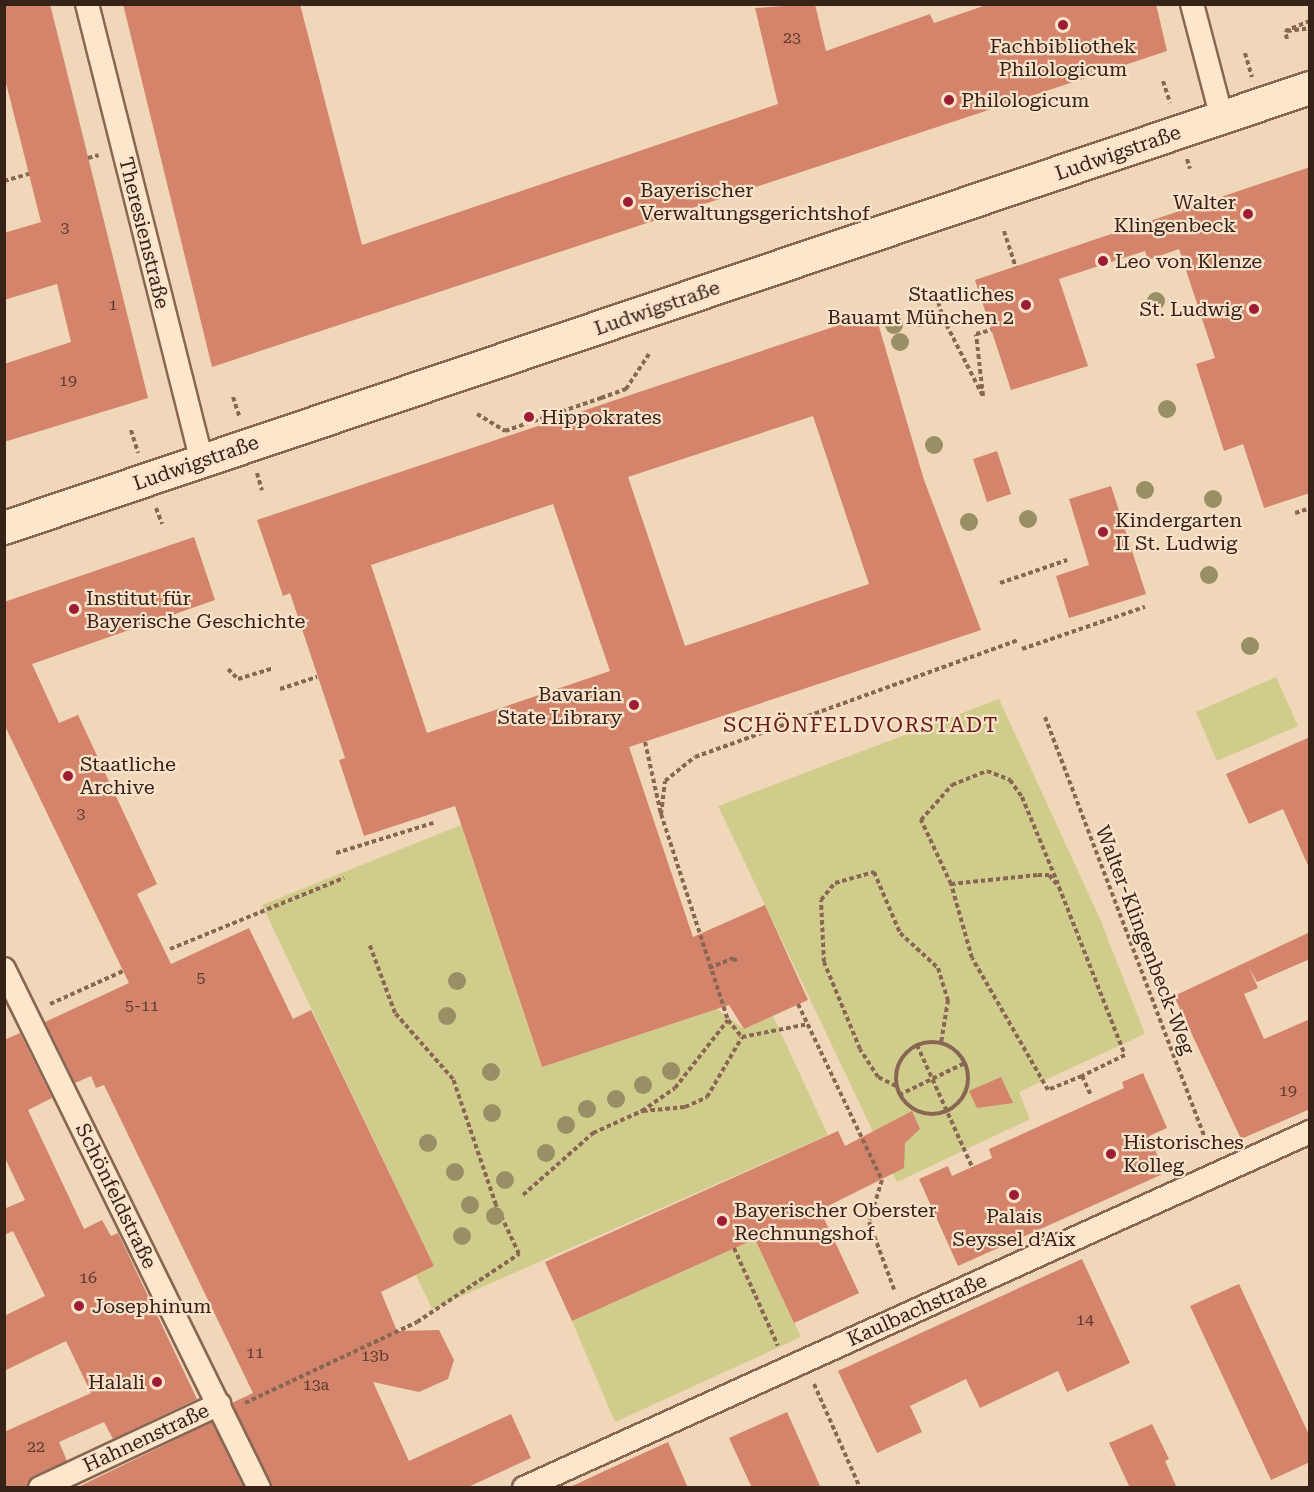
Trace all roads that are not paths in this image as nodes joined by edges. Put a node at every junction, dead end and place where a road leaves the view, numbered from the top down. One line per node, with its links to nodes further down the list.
1 (87, 4): 5 (street, Theresienstraße)
2 (1192, 4): 4 (street)
3 (1310, 88): 4 (main road, Ludwigstraße)
4 (1222, 118): 5 (main road, Ludwigstraße)
5 (202, 461): 6 (main road, Ludwigstraße)
6 (4, 528)
7 (4, 969): 9 (street, Schönfeldstraße)
8 (1310, 1132): 12 (street, Kaulbachstraße)
9 (219, 1404): 10 (street, Hahnenstraße); 11 (street, Schönfeldstraße)
10 (40, 1488)
11 (259, 1488)
12 (524, 1488)

